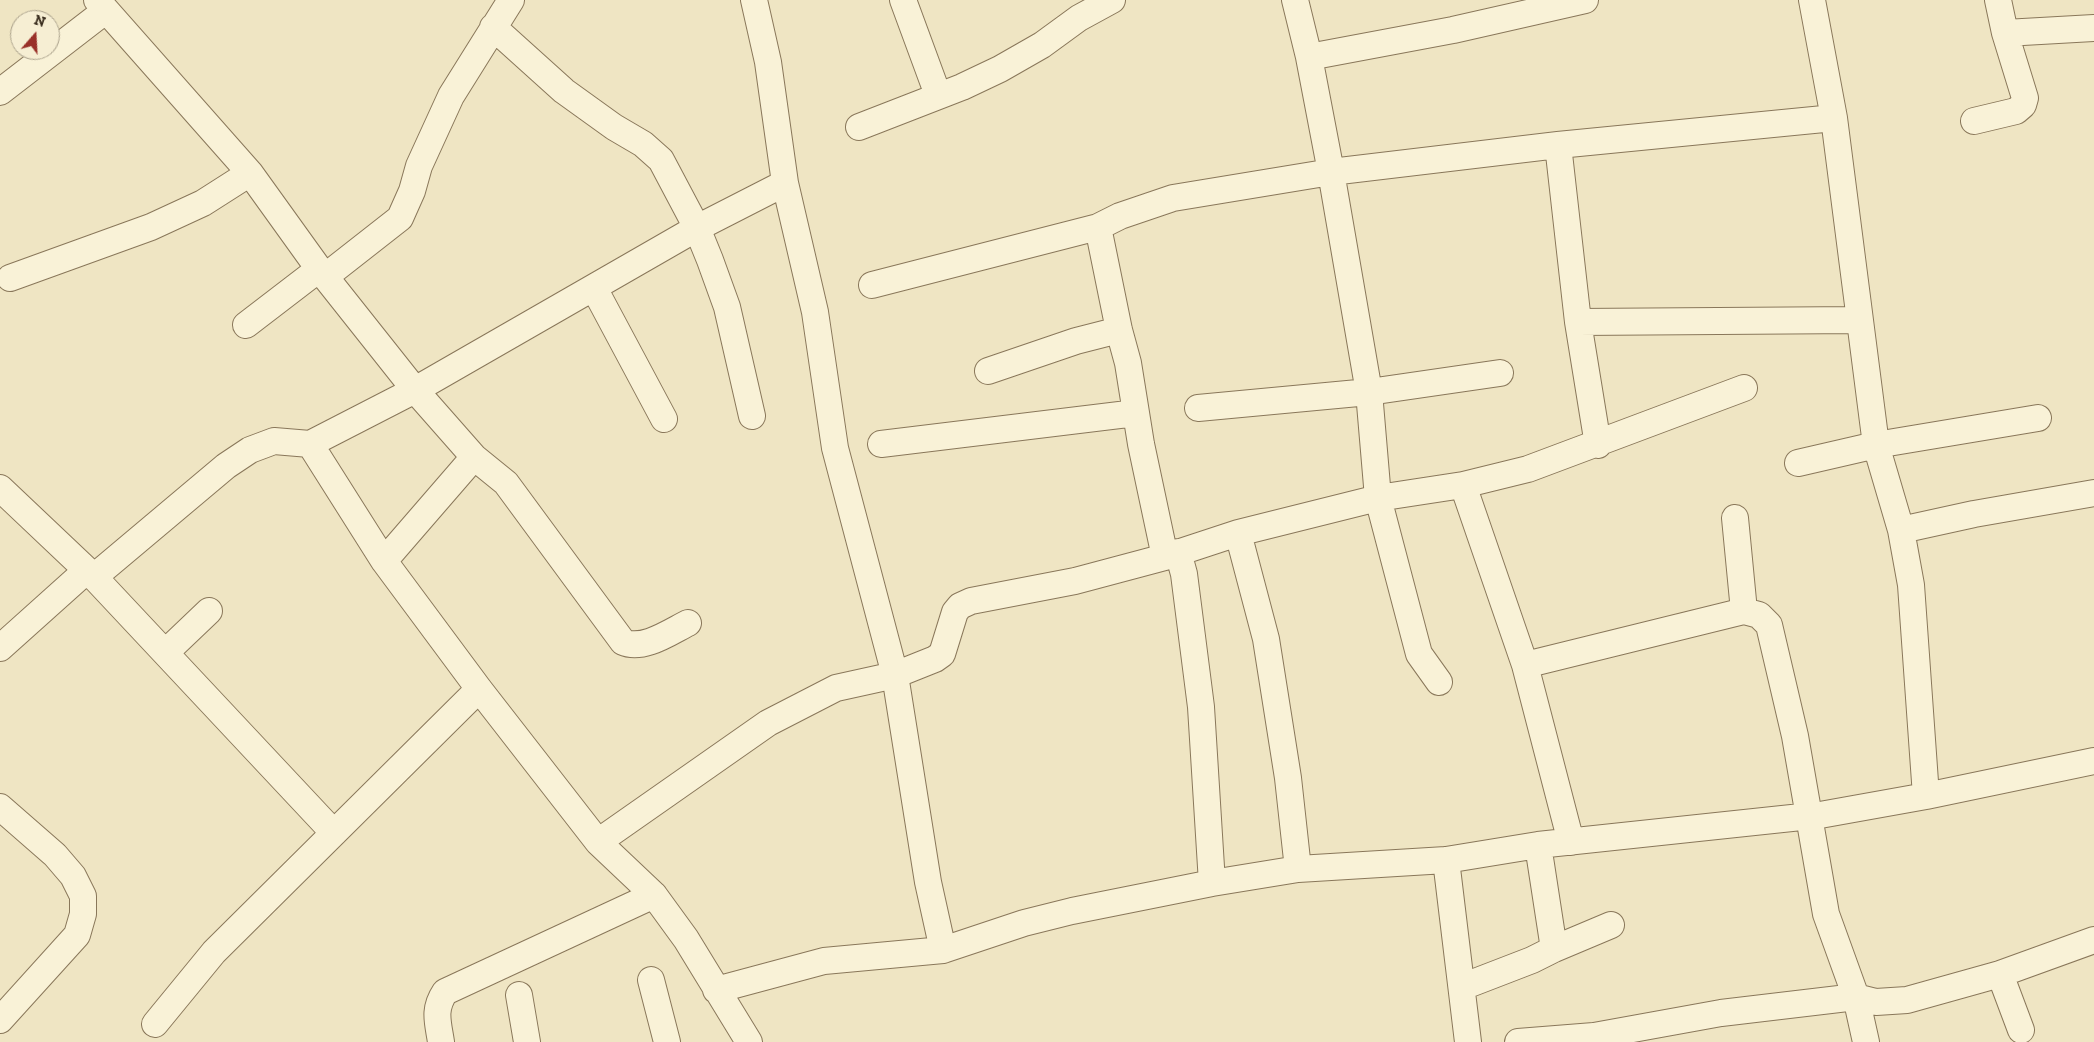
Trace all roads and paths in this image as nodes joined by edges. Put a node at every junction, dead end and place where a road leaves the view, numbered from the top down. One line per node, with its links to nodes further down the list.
1 (511, 0): 10 (street)
2 (754, 0): 22 (street)
3 (903, 0): 15 (street)
4 (1112, 0): 15 (street)
5 (1296, 0): 13 (street)
6 (1585, 0): 13 (street)
7 (1812, 0): 16 (street)
8 (1998, 0): 12 (street)
9 (101, 6): 14 (street); 21 (street)
10 (493, 28): 24 (street); 25 (street)
11 (2094, 28): 12 (street)
12 (2005, 33): 17 (street)
13 (1309, 57): 20 (street)
14 (0, 92)
15 (938, 95): 18 (street)
16 (1834, 118): 19 (street); 29 (street)
17 (1974, 121)
18 (859, 127)
19 (1558, 145): 20 (street); 30 (street)
20 (1331, 172): 23 (street); 37 (street)
21 (250, 173): 25 (street); 26 (street)
22 (785, 183): 24 (street); 65 (street)
23 (1098, 227): 27 (street); 32 (street)
24 (698, 228): 28 (street); 40 (street)
25 (322, 273): 31 (street); 36 (street)
26 (10, 278)
27 (872, 285)
28 (594, 288): 36 (street); 42 (street)
29 (1859, 320): 30 (street); 46 (street)
30 (1578, 322): 45 (street)
31 (246, 325)
32 (1119, 330): 33 (street); 39 (street)
33 (988, 371)
34 (1500, 373): 37 (street)
35 (1744, 388): 45 (street)
36 (415, 390): 43 (street); 47 (street)
37 (1369, 392): 38 (street); 52 (street)
38 (1198, 408)
39 (1136, 413): 44 (street); 56 (street)
40 (752, 416)
41 (2038, 418): 46 (street)
42 (664, 419)
43 (310, 444): 57 (street); 58 (street)
44 (881, 444)
45 (1598, 445): 49 (street)
46 (1876, 445): 48 (street); 54 (street)
47 (474, 457): 57 (street); 61 (street)
48 (1798, 463)
49 (1462, 485): 52 (street); 64 (street)
50 (0, 488): 58 (street)
51 (2094, 492): 54 (street)
52 (1378, 498): 55 (street); 66 (street)
53 (1735, 518): 60 (street)
54 (1901, 530): 69 (street)
55 (1238, 533): 56 (street); 77 (street)
56 (1171, 555): 65 (street); 78 (street)
57 (384, 561): 67 (street)
58 (90, 573): 62 (street); 63 (street)
59 (209, 611): 63 (street)
60 (1744, 611): 64 (street); 71 (street)
61 (688, 623)
62 (0, 648)
63 (166, 652): 72 (street)
64 (1525, 665): 74 (street)
65 (895, 676): 73 (street); 83 (street)
66 (1439, 682)
67 (479, 689): 72 (street); 73 (street)
68 (2094, 761): 69 (street)
69 (1926, 796): 71 (street)
70 (0, 807): 90 (street)
71 (1808, 817): 74 (street); 89 (street)
72 (334, 833): 91 (street)
73 (598, 842): 79 (street)
74 (1571, 842): 75 (street)
75 (1538, 845): 76 (street); 82 (street)
76 (1446, 860): 77 (street); 86 (street)
77 (1298, 869): 78 (street)
78 (1212, 883): 83 (street)
79 (654, 895): 87 (street); 93 (street)
80 (1611, 925): 82 (street)
81 (2094, 940): 84 (street)
82 (1554, 949): 86 (street)
83 (943, 950): 87 (street)
84 (2000, 974): 89 (street); 92 (street)
85 (651, 980): 95 (street)
86 (1462, 987): 97 (street)
87 (716, 990): 96 (street)
88 (519, 995): 94 (street)
89 (1856, 997): 98 (street); 99 (street)
90 (0, 1020)
91 (155, 1024)
92 (2021, 1030)
93 (441, 1042)
94 (527, 1042)
95 (667, 1042)
96 (749, 1042)
97 (1468, 1042)
98 (1518, 1042)
99 (1866, 1042)

